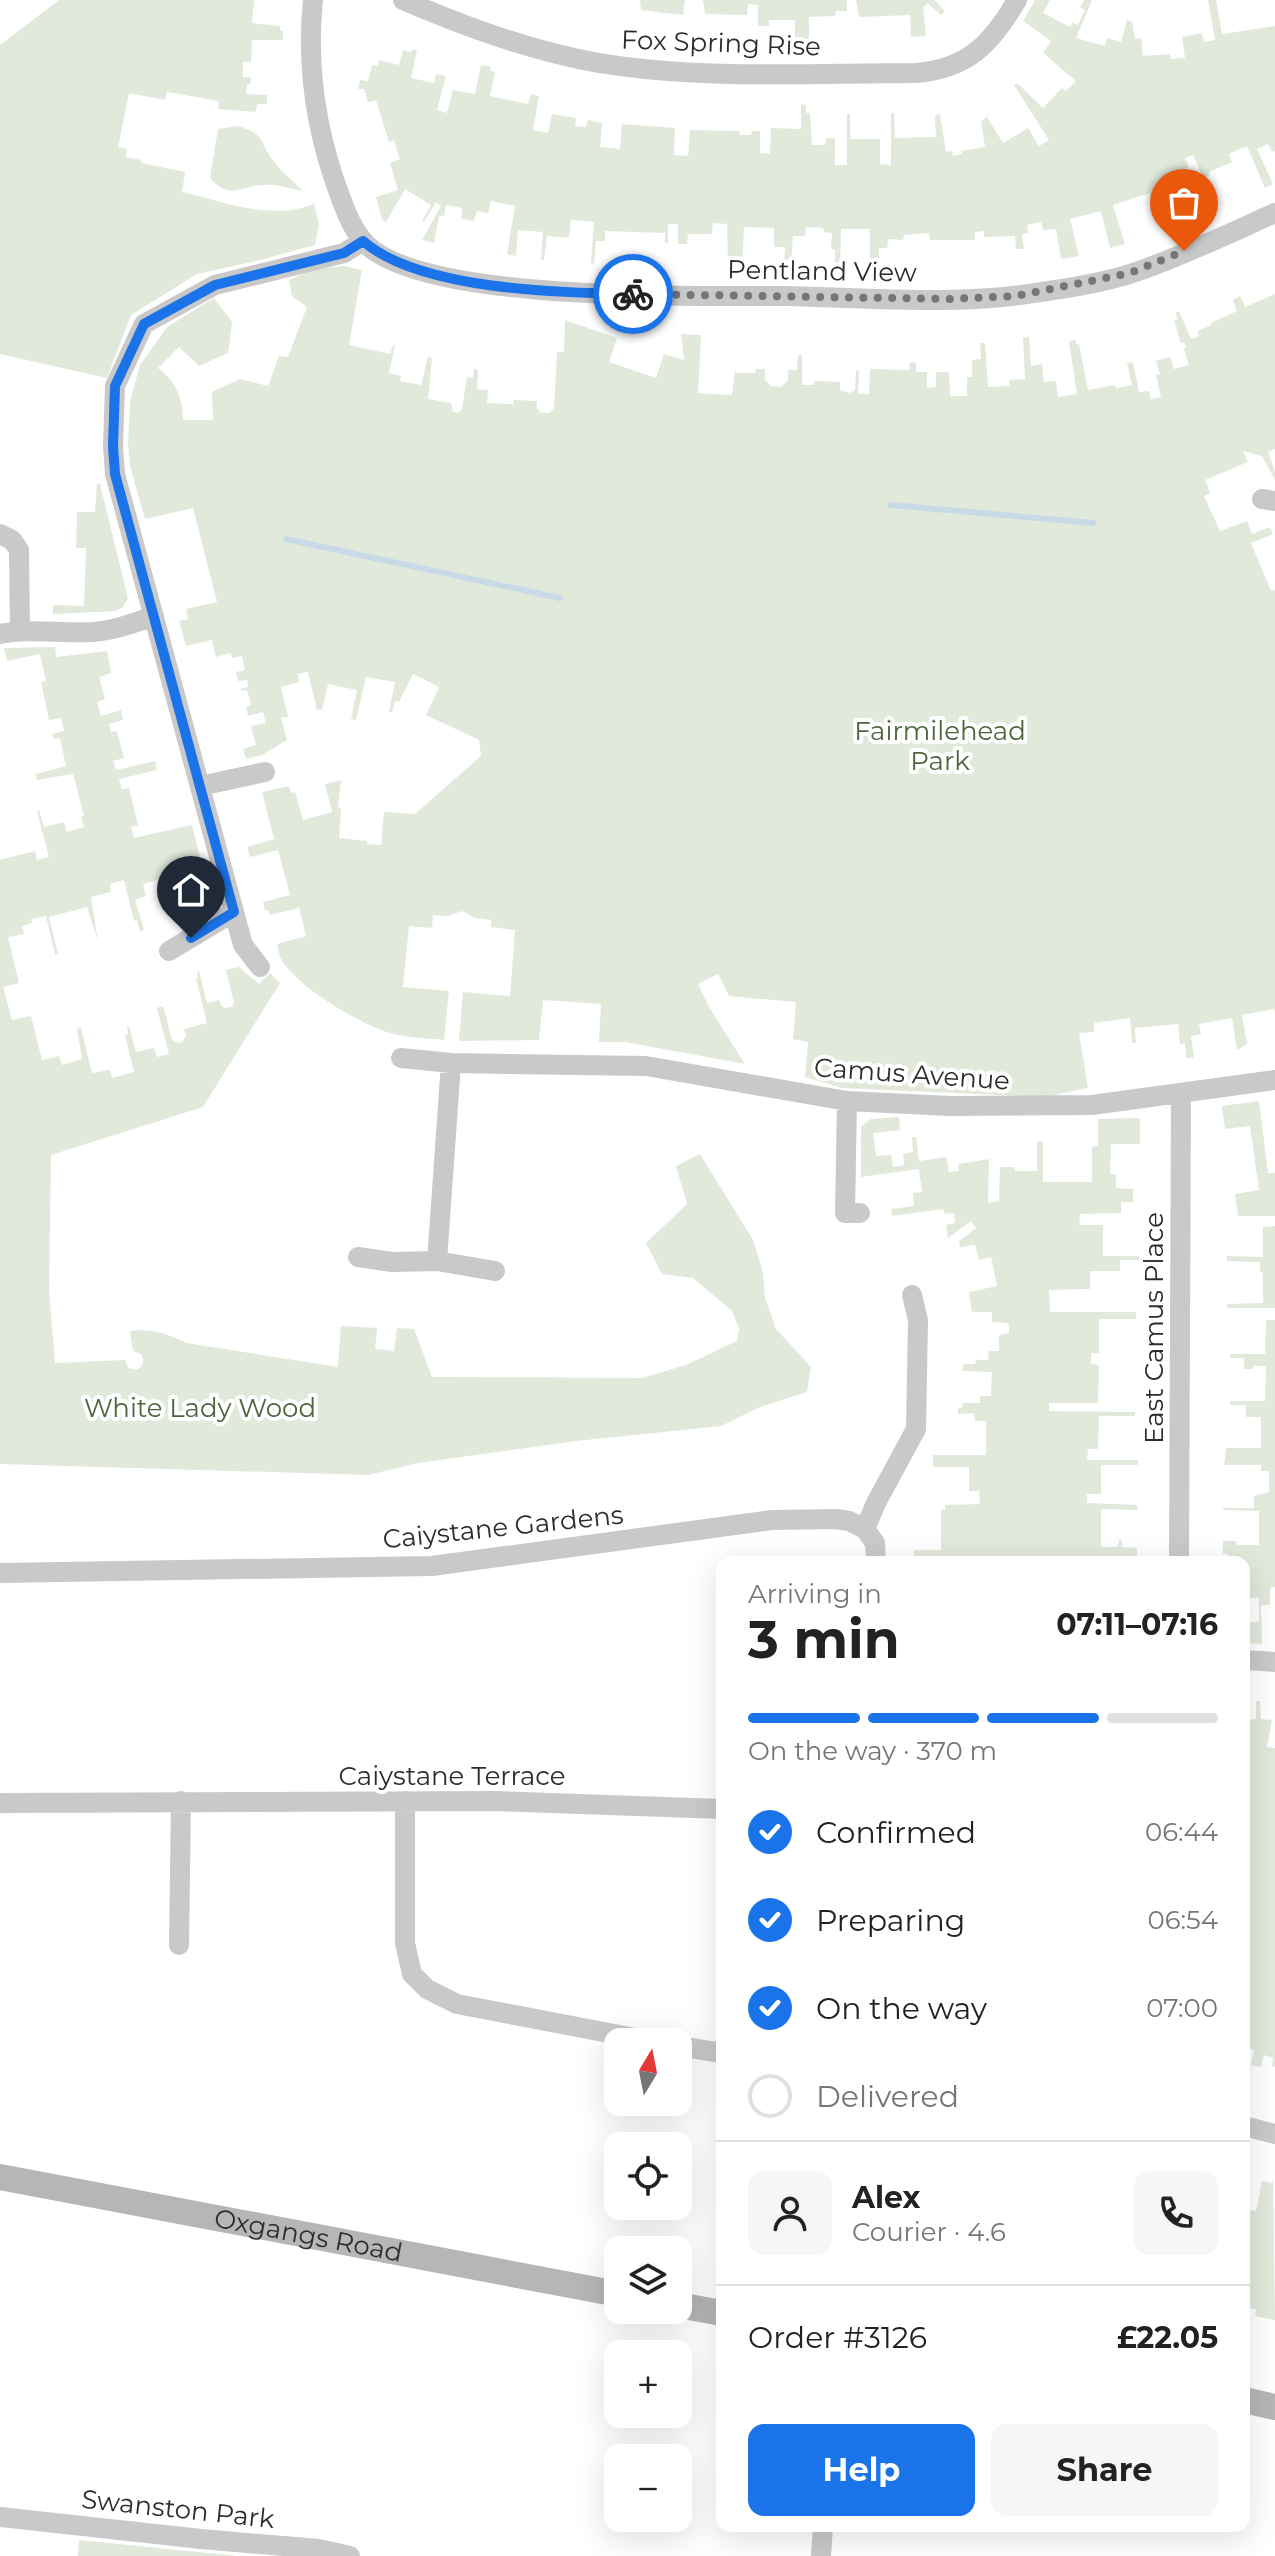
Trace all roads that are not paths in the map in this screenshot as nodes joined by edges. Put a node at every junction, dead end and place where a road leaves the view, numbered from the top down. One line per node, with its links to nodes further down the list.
1 (313, 0): 5 (street)
2 (403, 0): 3 (street, Fox Spring Rise)
3 (1017, 0)
4 (1275, 213): 5 (street, Pentland View)
5 (363, 241): 7 (street)
6 (0, 534): 8 (street)
7 (154, 616): 8 (street); 10 (street)
8 (10, 632)
9 (265, 772): 10 (street)
10 (200, 786): 11 (street)
11 (234, 912): 12 (street); 13 (street)
12 (169, 951)
13 (260, 967)
14 (401, 1058): 15 (street, Camus Avenue)
15 (451, 1063): 18 (street, Camus Avenue); 21 (street)
16 (1275, 1080): 17 (street, Camus Avenue)
17 (1181, 1094): 18 (street, Camus Avenue); 26 (street, East Camus Place)
18 (847, 1101): 19 (street)
19 (845, 1214)
20 (358, 1257): 21 (street)
21 (437, 1261): 22 (street)
22 (495, 1271)
23 (912, 1295): 24 (street)
24 (865, 1529): 25 (street); 27 (street, Caiystane Gardens)
25 (876, 1556)
26 (1179, 1556)
27 (0, 1573)
28 (1250, 1660): 29 (street)
29 (1275, 1662)
30 (181, 1801): 31 (street, Caiystane Terrace); 32 (street, Caiystane Terrace); 34 (street)
31 (405, 1801): 33 (street, Caiystane Terrace); 35 (street)
32 (0, 1803)
33 (716, 1809)
34 (179, 1945)
35 (604, 2032)
36 (692, 2048): 37 (street)
37 (716, 2052)
38 (1250, 2128): 39 (street)
39 (1275, 2134)
40 (0, 2177): 41 (main road, Oxgangs Road)
41 (604, 2291)
42 (692, 2308): 43 (main road)
43 (716, 2312)
44 (1250, 2401): 45 (main road)
45 (1275, 2407)
46 (0, 2517): 48 (street, Swanston Park)
47 (823, 2532): 49 (street)
48 (350, 2556)
49 (821, 2556)

